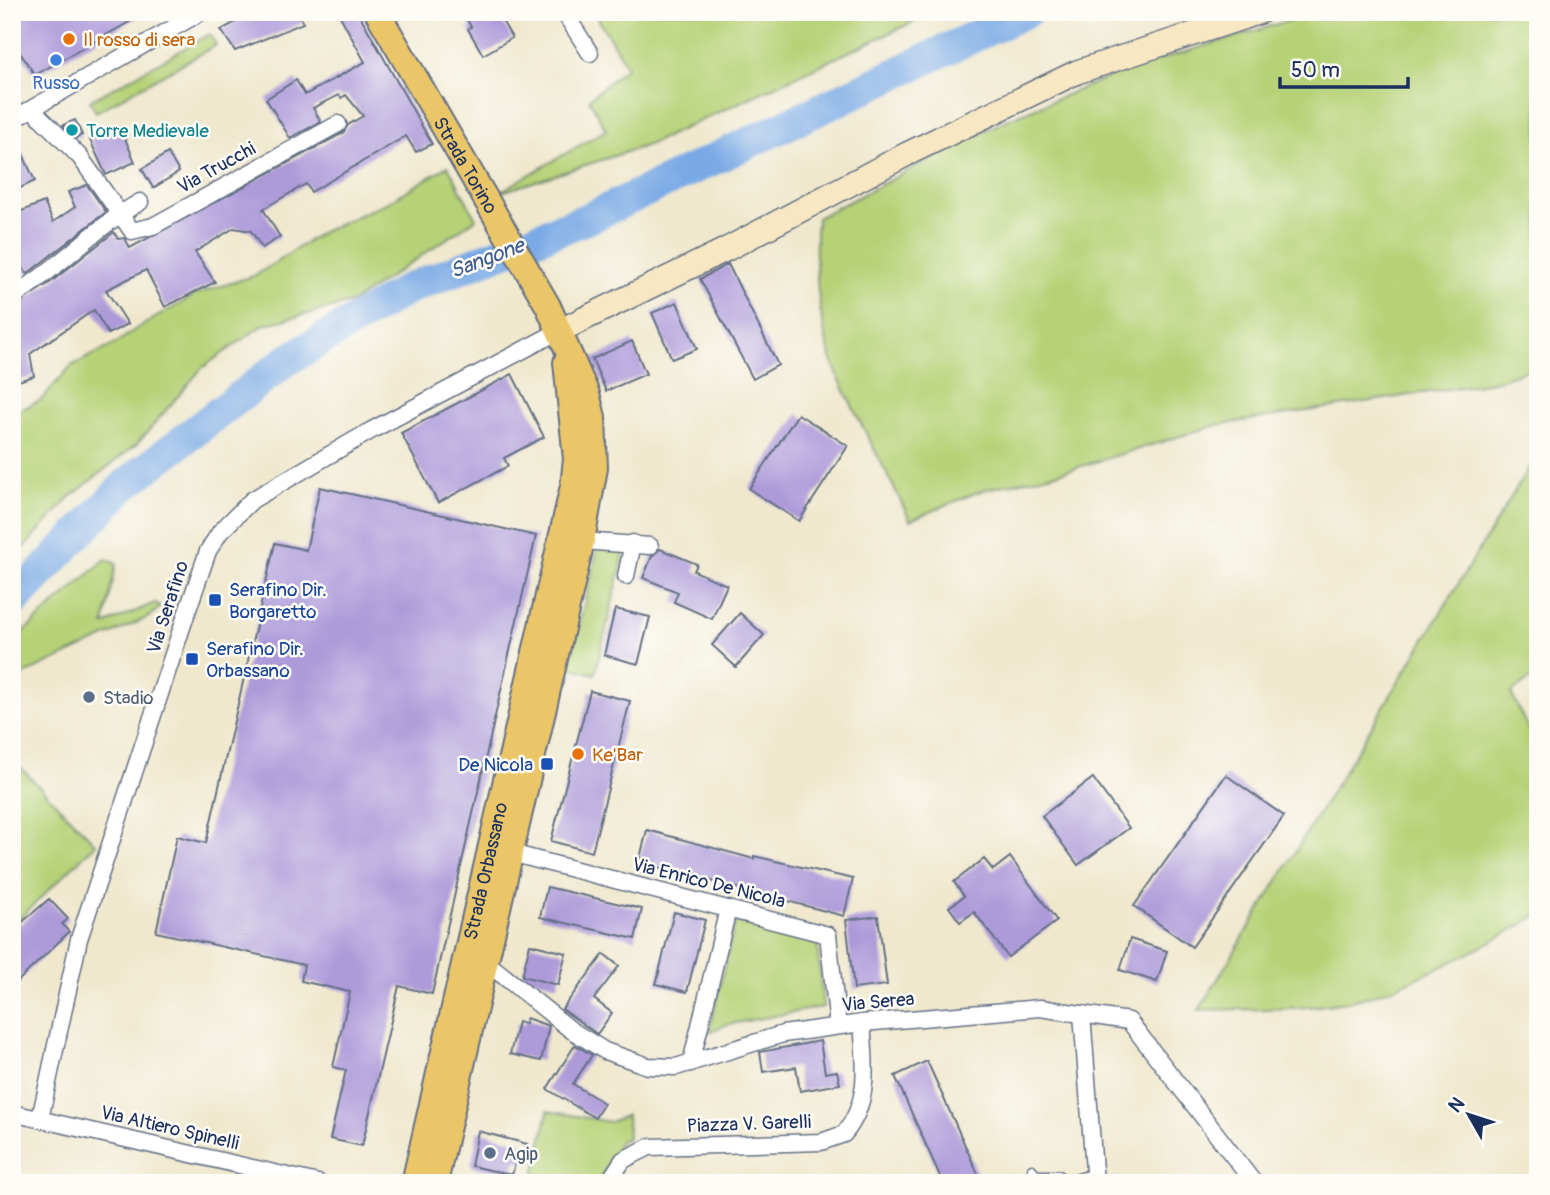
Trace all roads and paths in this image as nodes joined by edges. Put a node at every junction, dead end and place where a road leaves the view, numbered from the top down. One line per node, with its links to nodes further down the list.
1 (201, 12): 7 (street)
2 (377, 12): 5 (main road, Strada Torino)
3 (564, 12): 6 (street)
4 (1260, 12): 13 (street)
5 (388, 23): 13 (main road, Strada Torino)
6 (590, 52)
7 (32, 109): 8 (street); 11 (street, Via Trucchi)
8 (12, 120)
9 (338, 124): 11 (street, Via Trucchi)
10 (140, 202): 11 (street)
11 (119, 214): 12 (street)
12 (12, 296)
13 (562, 341): 14 (main road, Strada Orbassano); 18 (main road, Strada Orbassano); 26 (street, Via Serafino)
14 (582, 541): 15 (street); 18 (main road, Strada Orbassano)
15 (633, 543): 16 (street); 17 (street)
16 (650, 546)
17 (626, 576)
18 (500, 850): 19 (street, Via Enrico De Nicola); 20 (main road, Strada Orbassano)
19 (728, 909): 23 (street, Via Enrico De Nicola); 24 (street)
20 (476, 957): 24 (street, Via Serea); 31 (main road, Strada Orbassano); 32 (main road, Strada Orbassano)
21 (1082, 1014): 22 (street, Via Serea); 28 (street); 34 (street, Via Serea)
22 (862, 1023): 23 (street, Via Serea); 33 (street, Piazza V. Garelli)
23 (838, 1026): 24 (street, Via Serea)
24 (691, 1063)
25 (12, 1113): 26 (street, Via Altiero Spinelli)
26 (40, 1119): 30 (street, Via Altiero Spinelli)
27 (1031, 1169): 29 (lane)
28 (1094, 1178): 29 (lane)
29 (1062, 1182)
30 (318, 1183)
31 (414, 1183)
32 (435, 1183)
33 (608, 1183)
34 (1254, 1183)

